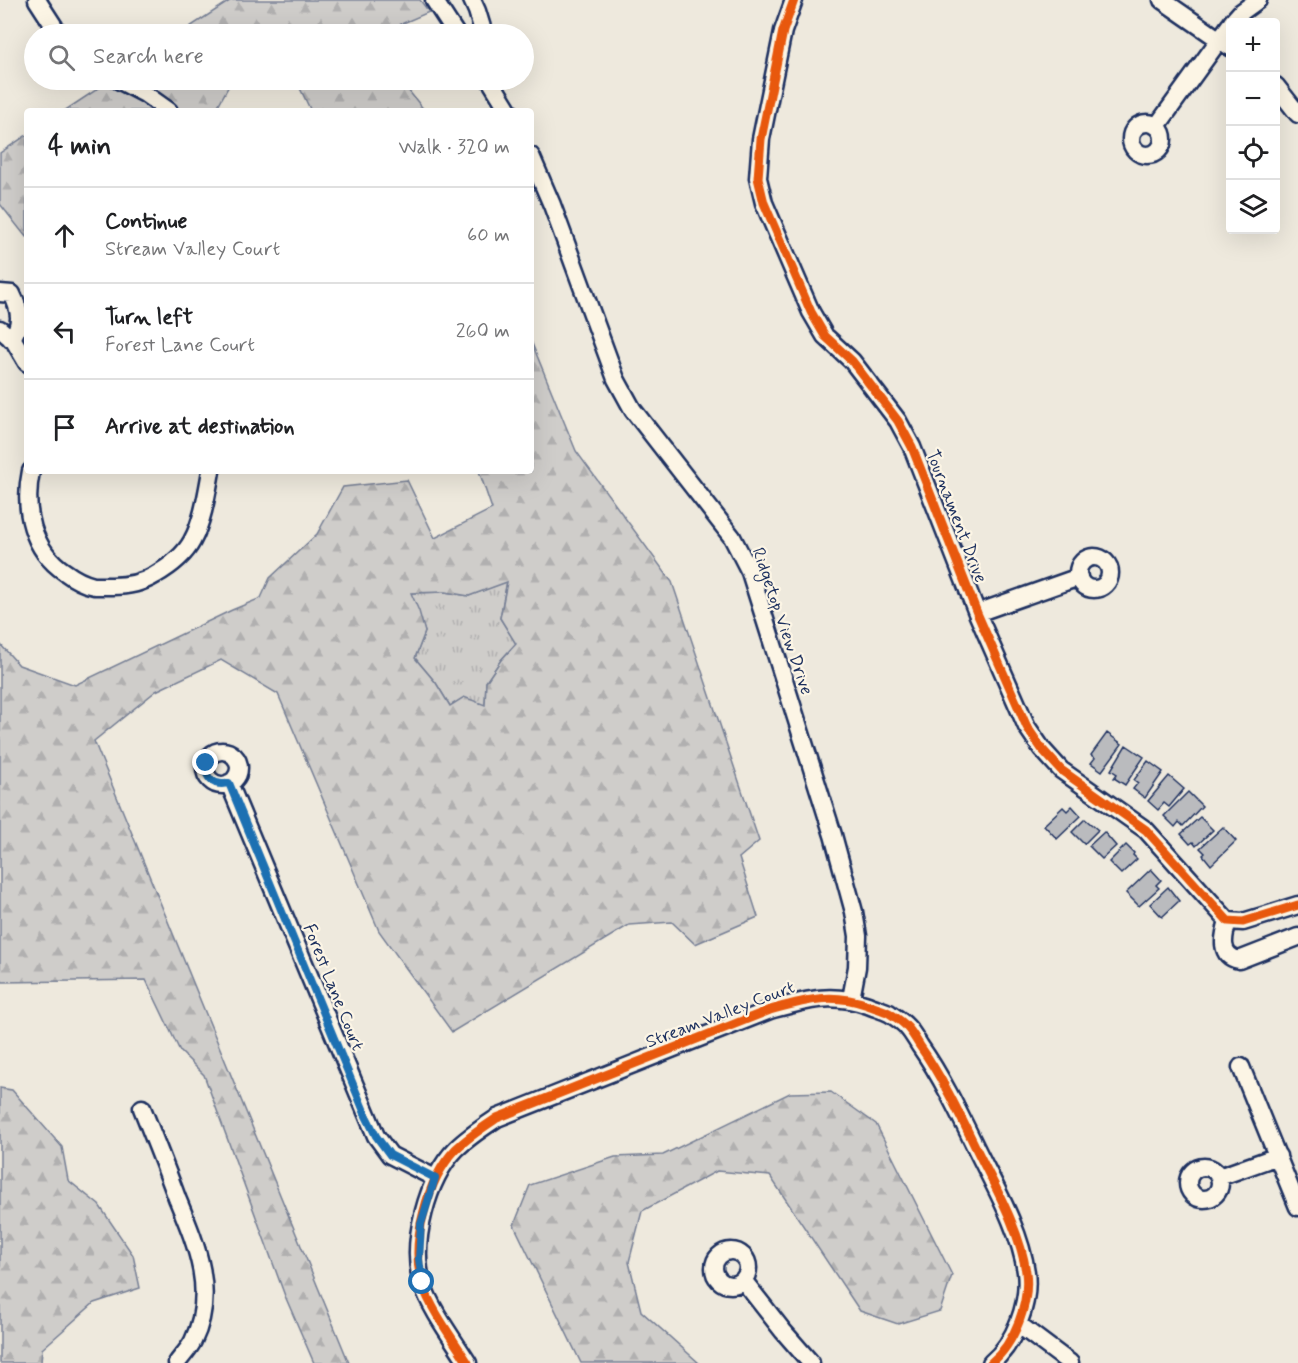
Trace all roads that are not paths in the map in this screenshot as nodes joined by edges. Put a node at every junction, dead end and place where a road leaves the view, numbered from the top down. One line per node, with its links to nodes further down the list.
1 (37, 0): 8 (street)
2 (434, 0): 9 (street)
3 (472, 0): 10 (street)
4 (794, 0): 26 (street, Tournament Drive)
5 (1162, 0): 11 (street)
6 (1258, 0): 7 (street)
7 (1236, 18)
8 (53, 24)
9 (450, 24)
10 (481, 24)
11 (1225, 43): 18 (street)
12 (137, 90): 15 (street)
13 (496, 90): 16 (street)
14 (1280, 90): 17 (street)
15 (165, 108)
16 (507, 108)
17 (1298, 114)
18 (1157, 126)
19 (534, 163): 31 (street, Ridgetop View Drive)
20 (0, 293): 21 (street)
21 (5, 334): 22 (street)
22 (24, 359)
23 (30, 474): 24 (street)
24 (210, 474)
25 (1079, 577): 26 (street)
26 (977, 613): 29 (street, Tournament Drive)
27 (229, 783): 36 (street, Forest Lane Court)
28 (1298, 905): 29 (street)
29 (1228, 921): 30 (street)
30 (1298, 937)
31 (851, 999): 36 (street, Stream Valley Court); 39 (street, Stream Valley Court)
32 (1241, 1067): 34 (street)
33 (142, 1108): 41 (street)
34 (1278, 1156): 35 (street); 37 (street)
35 (1219, 1177)
36 (435, 1178): 42 (street, Stream Valley Court)
37 (1298, 1207)
38 (743, 1280): 43 (street)
39 (1018, 1324): 40 (street, Stream Valley Court); 44 (street)
40 (1001, 1360)
41 (177, 1363)
42 (468, 1363)
43 (812, 1363)
44 (1070, 1363)

